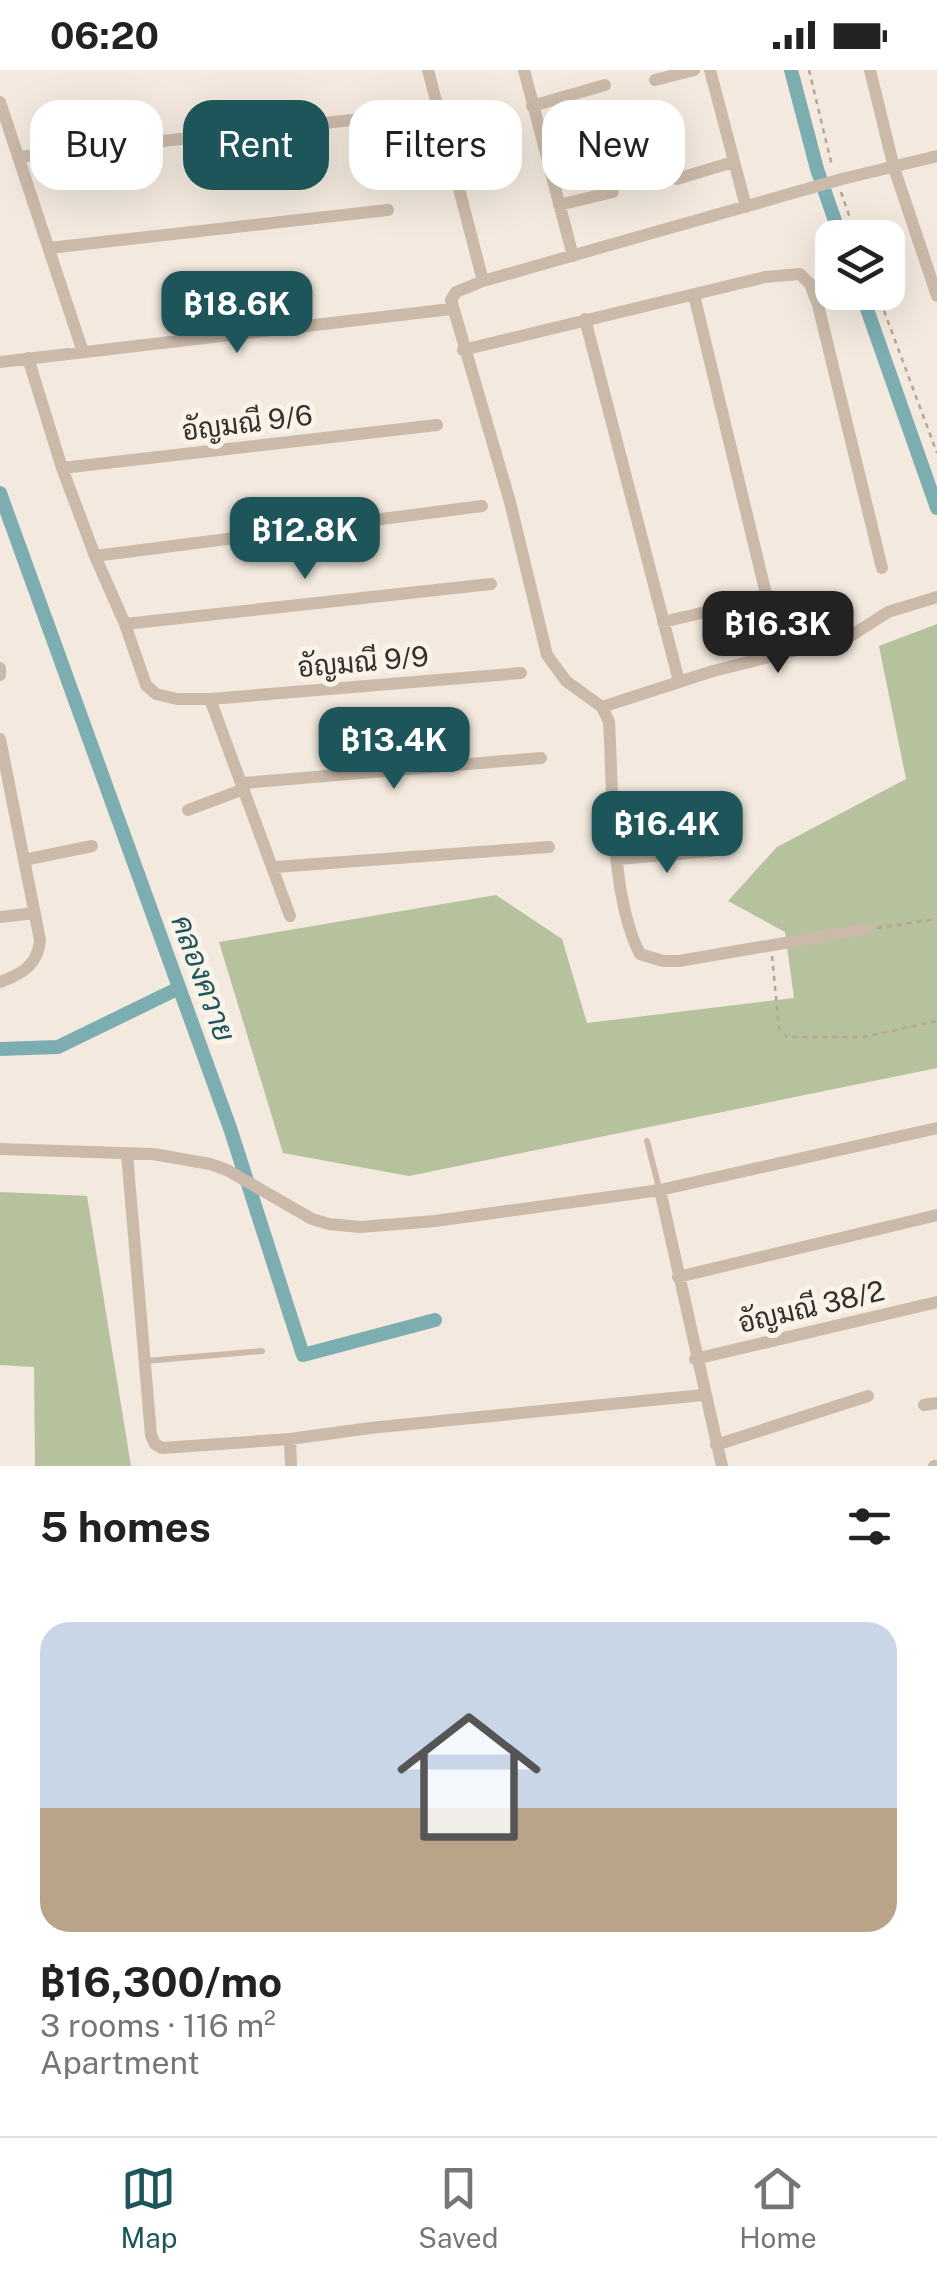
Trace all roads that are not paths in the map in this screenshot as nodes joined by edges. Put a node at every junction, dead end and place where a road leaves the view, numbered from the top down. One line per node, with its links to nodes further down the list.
1 (428, 70): 23 (street)
2 (524, 70): 9 (street)
3 (694, 70): 6 (street)
4 (710, 70): 13 (street)
5 (875, 71): 14 (street)
6 (655, 80)
7 (604, 85): 9 (street)
8 (0, 102): 12 (street)
9 (532, 106): 17 (street)
10 (349, 120): 12 (street)
11 (937, 156): 14 (street)
12 (18, 157): 20 (street)
13 (733, 162): 15 (street); 18 (street)
14 (894, 168): 18 (street); 22 (street)
15 (685, 177)
16 (613, 192): 17 (street)
17 (559, 205): 21 (street)
18 (746, 207): 21 (street)
19 (388, 210): 20 (street)
20 (49, 248): 29 (street)
21 (573, 256): 23 (street)
22 (931, 260): 25 (street)
23 (482, 281): 26 (street)
24 (694, 295): 27 (street); 36 (street); 39 (street)
25 (937, 296)
26 (451, 309): 28 (street); 29 (street)
27 (585, 319): 28 (street); 39 (street)
28 (464, 350): 44 (street)
29 (83, 352): 30 (street)
30 (23, 359): 31 (street); 33 (street)
31 (0, 362)
32 (438, 425): 33 (street, อัญมณี 9/6)
33 (62, 468): 35 (street)
34 (482, 506): 35 (street)
35 (95, 556): 40 (street)
36 (882, 568)
37 (491, 584): 40 (street)
38 (937, 597): 42 (street)
39 (663, 622): 42 (street)
40 (126, 624): 43 (street, อัญมณี 9/9)
41 (520, 673): 43 (street, อัญมณี 9/9)
42 (679, 682): 44 (street)
43 (210, 699): 47 (street)
44 (602, 706): 54 (street)
45 (0, 739): 49 (street)
46 (541, 758): 47 (street)
47 (244, 786): 48 (street); 56 (street)
48 (188, 810)
49 (17, 822): 50 (street); 55 (street)
50 (0, 826)
51 (92, 846): 55 (street)
52 (549, 846): 56 (street)
53 (712, 850): 54 (street)
54 (618, 859): 60 (street)
55 (24, 860): 57 (street)
56 (275, 867): 58 (street)
57 (35, 913): 59 (street); 61 (street)
58 (290, 916)
59 (0, 917)
60 (866, 929)
61 (0, 982)
62 (937, 1128): 66 (street)
63 (648, 1141): 66 (lane)
64 (0, 1149): 65 (street)
65 (126, 1154): 66 (street); 72 (street)
66 (660, 1190): 68 (street)
67 (937, 1216): 68 (street)
68 (678, 1277): 71 (street)
69 (937, 1302): 71 (street, อัญมณี 38/2)
70 (262, 1351): 72 (lane)
71 (695, 1359): 73 (street)
72 (144, 1361): 75 (street)
73 (703, 1395): 75 (street); 76 (street)
74 (868, 1396): 76 (street)
75 (290, 1439): 77 (street)
76 (716, 1445): 78 (street)
77 (291, 1466)
78 (722, 1466)

